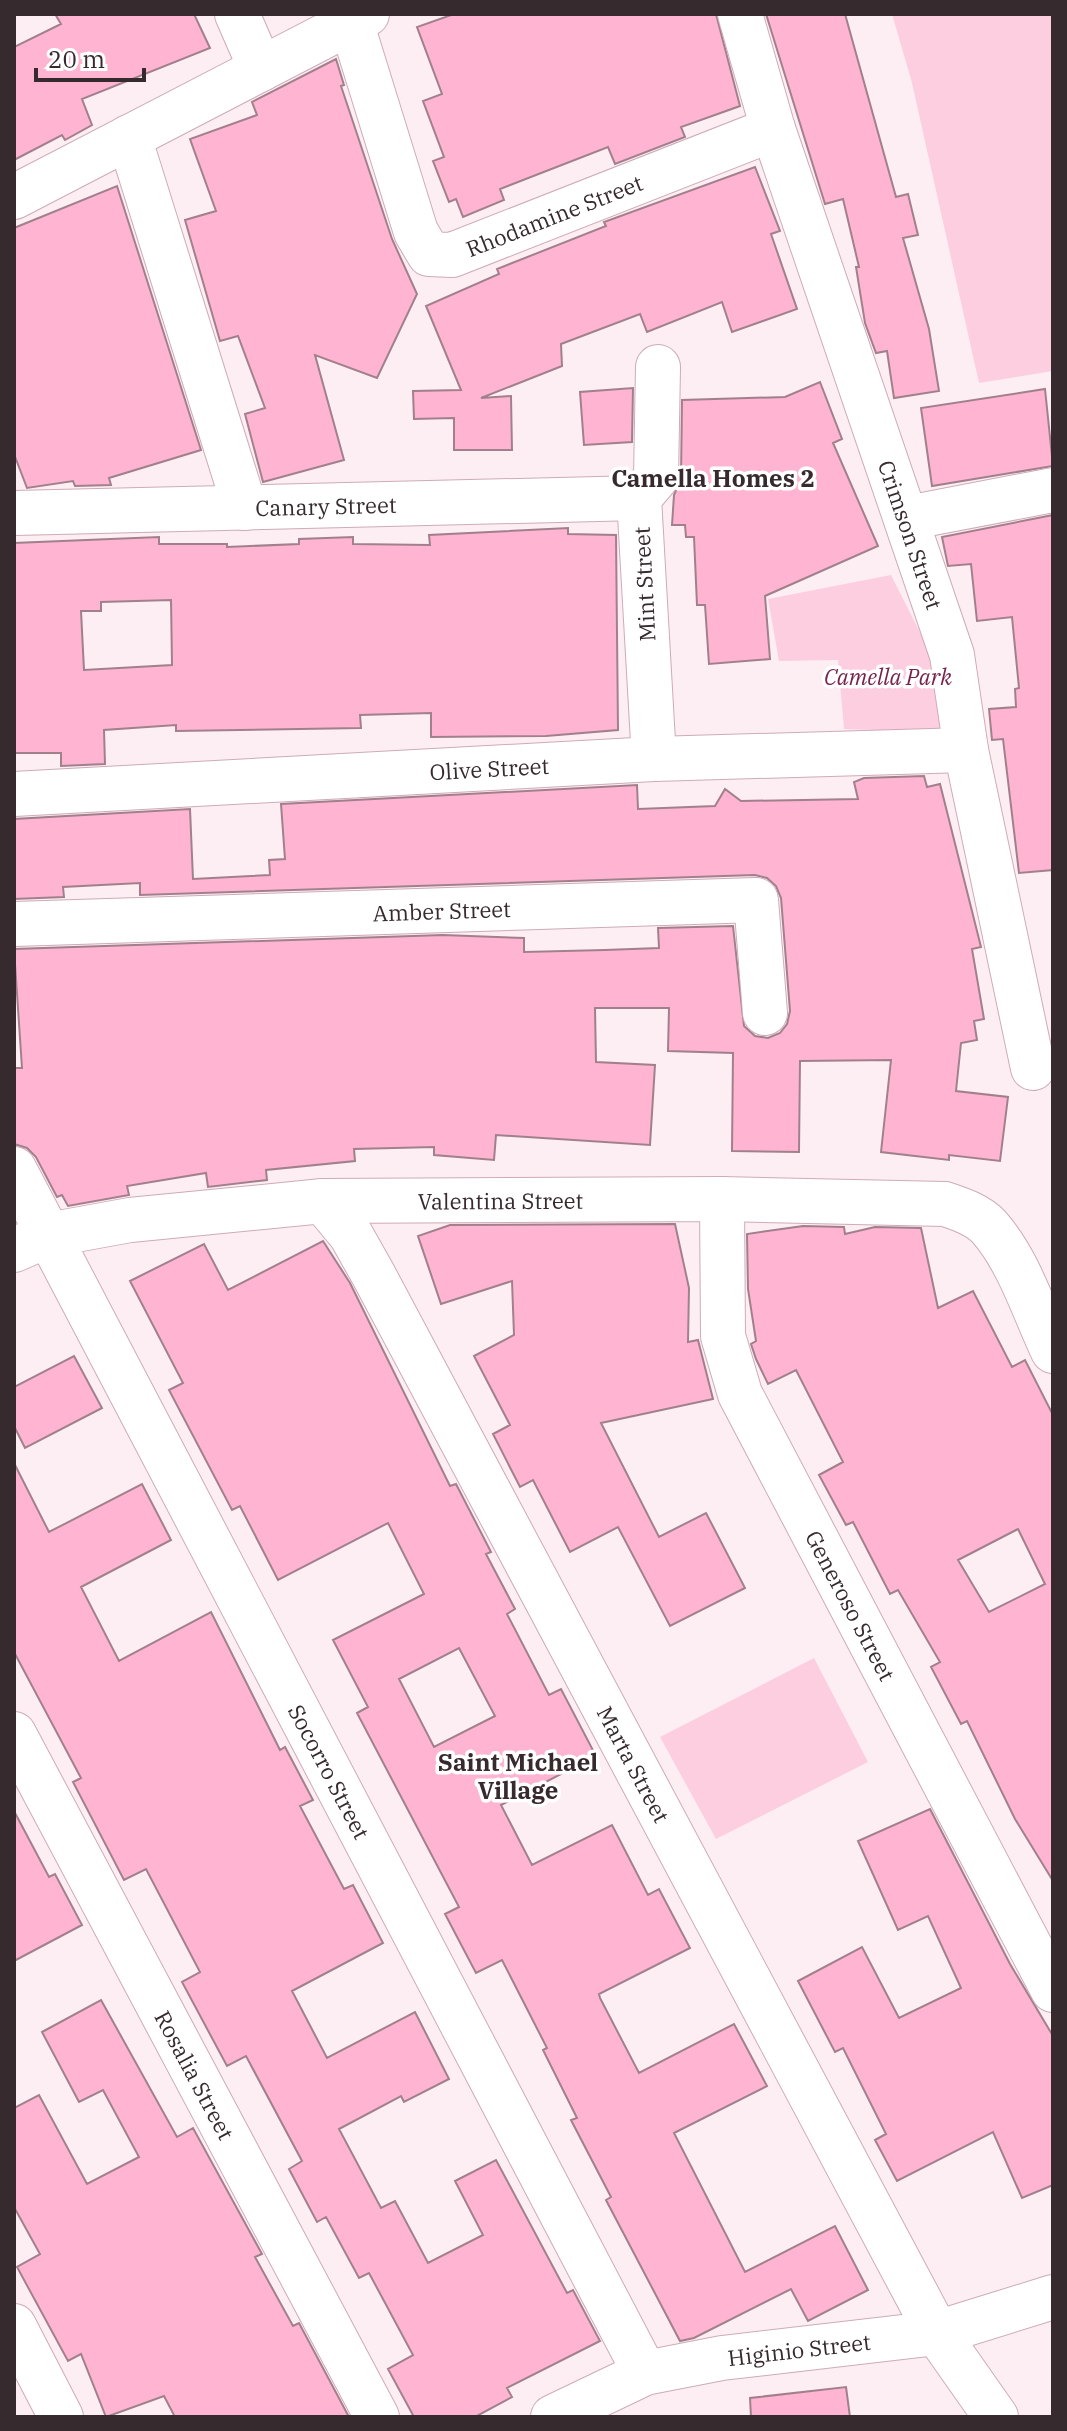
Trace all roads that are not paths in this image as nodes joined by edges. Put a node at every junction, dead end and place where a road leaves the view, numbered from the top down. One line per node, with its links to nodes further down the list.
1 (237, 14): 4 (street)
2 (740, 14): 5 (street, Crimson Street)
3 (359, 18): 4 (street); 5 (street, Rhodamine Street)
4 (261, 69): 6 (street)
5 (773, 129): 13 (street, Crimson Street)
6 (129, 137): 7 (street); 11 (street)
7 (14, 197)
8 (658, 367): 10 (street, Mint Street)
9 (1053, 490): 13 (street)
10 (639, 498): 11 (street, Canary Street); 15 (street, Mint Street)
11 (245, 508): 12 (street, Canary Street)
12 (14, 513)
13 (907, 518): 14 (street, Crimson Street)
14 (966, 750): 15 (street, Olive Street); 19 (street, Crimson Street)
15 (654, 759): 16 (street, Olive Street)
16 (14, 794)
17 (14, 924): 18 (street, Amber Street)
18 (765, 1013)
19 (1033, 1068)
20 (14, 1169): 23 (street, Socorro Street)
21 (722, 1199): 22 (street, Valentina Street); 24 (street, Valentina Street); 26 (street, Generoso Street)
22 (323, 1201): 23 (street, Valentina Street); 29 (street, Marta Street)
23 (31, 1242): 30 (street, Socorro Street)
24 (1053, 1351)
25 (14, 1734): 32 (street, Rosalia Street)
26 (1053, 1990)
27 (1053, 2297): 29 (street, Higinio Street)
28 (14, 2326): 31 (street)
29 (937, 2333): 30 (street, Higinio Street); 34 (street, Marta Street)
30 (645, 2373): 33 (street, Higinio Street)
31 (61, 2417)
32 (377, 2417)
33 (553, 2417)
34 (996, 2417)

